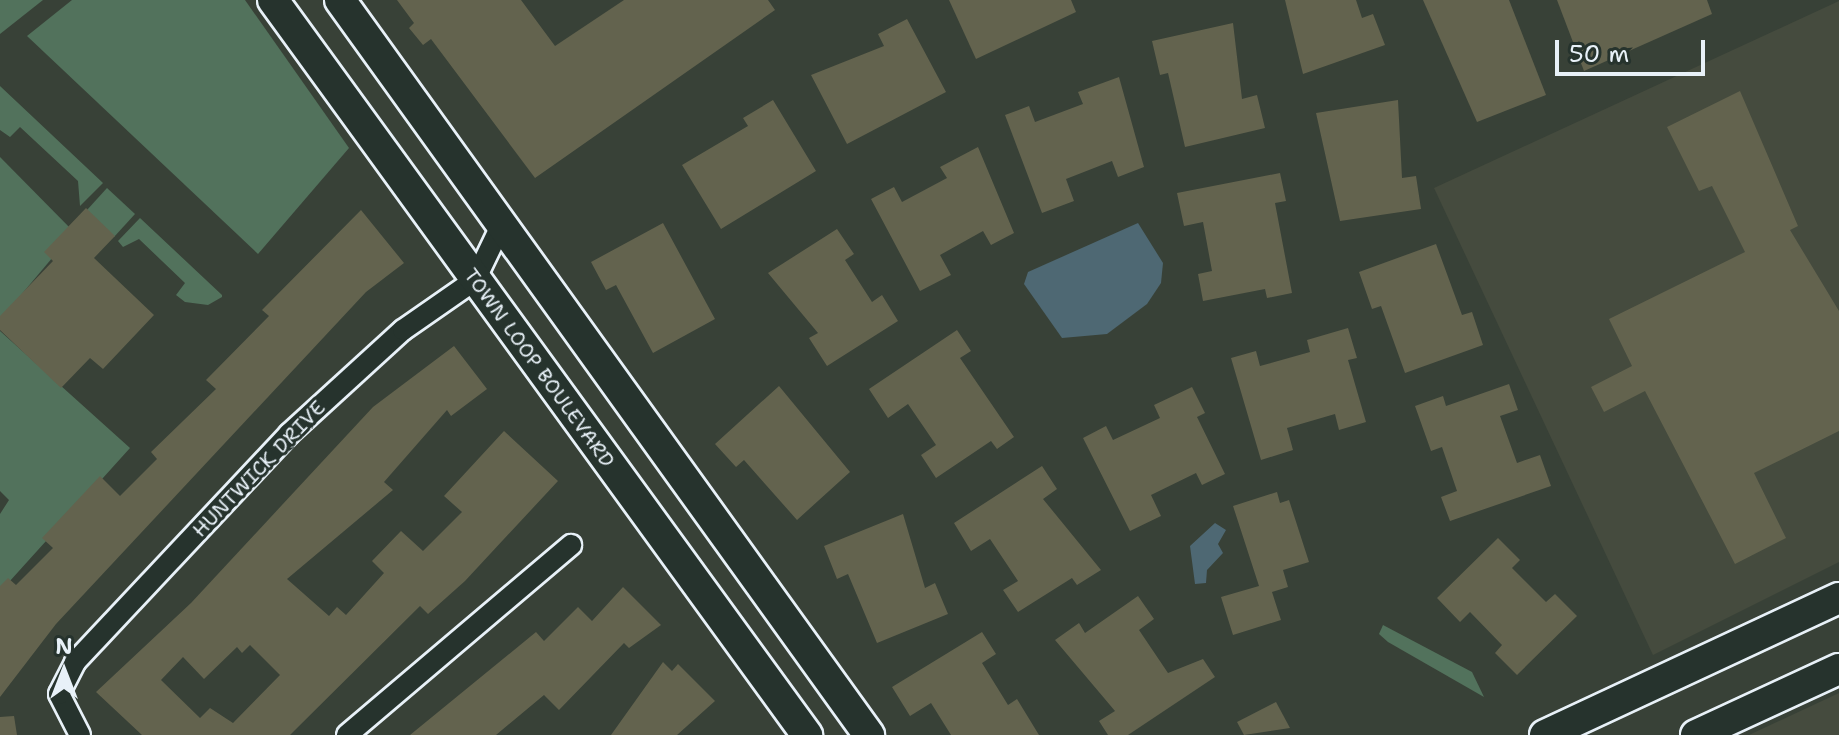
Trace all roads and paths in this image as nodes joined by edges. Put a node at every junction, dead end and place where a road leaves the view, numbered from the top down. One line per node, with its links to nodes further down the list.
1 (273, 0): 4 (street, TOWN LOOP BOULEVARD)
2 (340, 0): 3 (street)
3 (502, 224): 4 (street, HUNTWICK DRIVE); 13 (street)
4 (475, 280): 10 (street, HUNTWICK DRIVE); 12 (street, TOWN LOOP BOULEVARD)
5 (571, 545): 11 (street)
6 (1839, 598): 14 (street)
7 (1839, 651): 9 (street)
8 (1839, 669): 9 (street)
9 (1763, 704): 15 (street)
10 (80, 735)
11 (347, 735)
12 (807, 735)
13 (869, 735)
14 (1545, 735)
15 (1696, 735)

